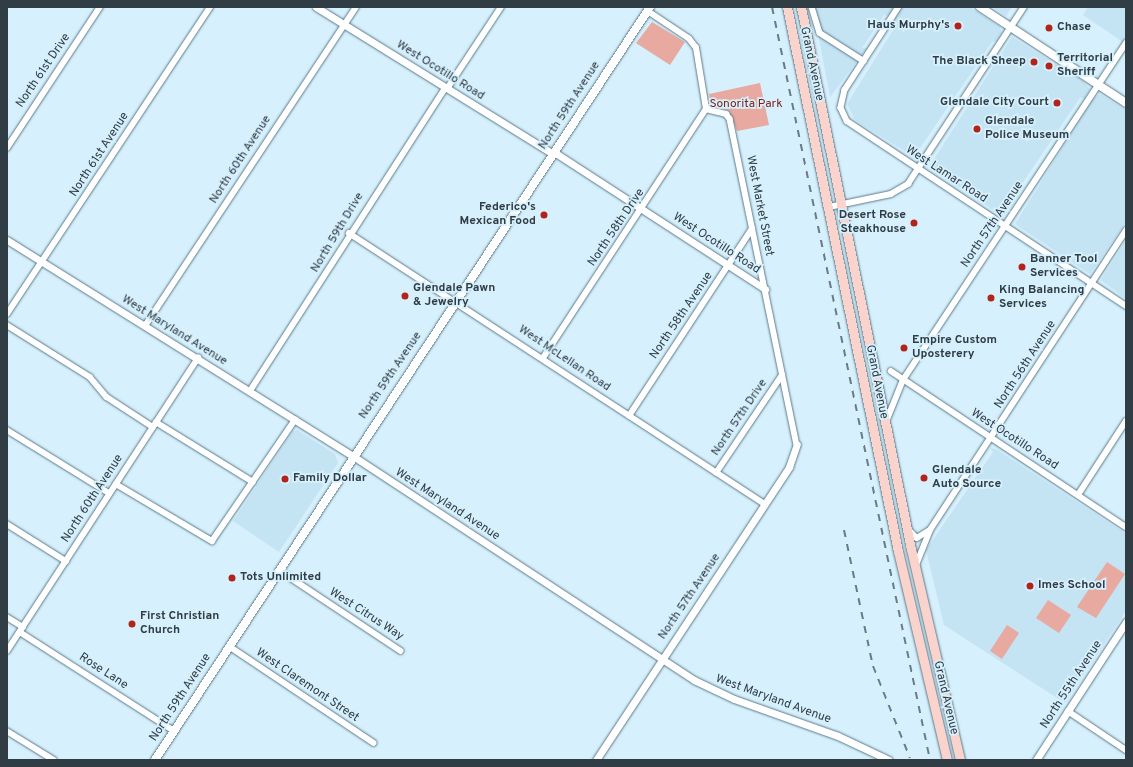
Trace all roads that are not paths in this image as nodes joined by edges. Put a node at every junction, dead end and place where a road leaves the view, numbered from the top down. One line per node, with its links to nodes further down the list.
1 (100, 7): 21 (street, North 61st Drive)
2 (210, 7): 32 (street, North 61st Avenue)
3 (316, 7): 13 (street, West Ocotillo Road)
4 (356, 7): 13 (street, North 60th Avenue)
5 (501, 7): 18 (street, North 59th Drive)
6 (787, 7): 25 (highway, Grand Avenue)
7 (801, 7): 24 (highway, Grand Avenue)
8 (812, 7): 16 (street)
9 (899, 7): 16 (street)
10 (980, 7): 14 (main road)
11 (1024, 7): 14 (street)
12 (648, 9): 20 (street); 22 (main road, North 59th Avenue)
13 (344, 24): 18 (street, West Ocotillo Road); 40 (street, North 60th Avenue)
14 (1011, 28): 17 (main road); 23 (street)
15 (1126, 43): 17 (street, North 57th Avenue)
16 (864, 61): 23 (street, West Lamar Road)
17 (1098, 85): 19 (main road); 27 (street, North 57th Avenue)
18 (446, 88): 22 (street, West Ocotillo Road); 30 (street, North 59th Drive)
19 (1126, 103)
20 (706, 109): 26 (street, North 58th Drive); 28 (street, West Market Street)
21 (7, 148)
22 (553, 153): 26 (street, West Ocotillo Road); 36 (main road, North 59th Avenue)
23 (918, 170): 24 (street); 27 (street, West Lamar Road)
24 (844, 204): 25 (street); 50 (highway, Grand Avenue)
25 (829, 207): 85 (highway, Grand Avenue)
26 (642, 209): 33 (street, West Ocotillo Road); 42 (street, North 58th Drive)
27 (1004, 227): 34 (street, West Lamar Road); 45 (street, North 57th Avenue)
28 (752, 229): 33 (street, North 58th Avenue); 35 (street, West Market Street)
29 (1126, 231): 34 (street, North 56th Avenue)
30 (349, 233): 36 (street, West McLellan Road); 46 (street, North 59th Drive)
31 (7, 240): 32 (street, West Maryland Avenue)
32 (42, 262): 38 (street, North 61st Avenue); 40 (street, West Maryland Avenue)
33 (729, 265): 35 (street, West Ocotillo Road); 47 (street, North 58th Avenue)
34 (1091, 284): 37 (street, West Lamar Road); 53 (street, North 56th Avenue)
35 (765, 289): 44 (street, West Market Street)
36 (456, 301): 42 (street, West McLellan Road); 55 (main road, North 59th Avenue)
37 (1126, 306)
38 (7, 314)
39 (7, 325): 51 (street)
40 (145, 326): 41 (street, West Maryland Avenue)
41 (198, 358): 46 (street, West Maryland Avenue); 51 (street, North 60th Avenue)
42 (543, 358): 47 (street, West McLellan Road)
43 (891, 371): 45 (street, West Ocotillo Road)
44 (782, 375): 54 (street, West Market Street); 56 (street, North 57th Drive)
45 (903, 380): 50 (street, North 57th Avenue); 53 (street, West Ocotillo Road)
46 (250, 391): 48 (street, West Maryland Avenue)
47 (629, 416): 56 (street, West McLellan Road)
48 (295, 420): 55 (street, West Maryland Avenue); 57 (street)
49 (1126, 421): 60 (street)
50 (886, 423): 63 (highway, Grand Avenue)
51 (154, 425): 57 (street); 58 (street, North 60th Avenue)
52 (7, 430): 59 (street)
53 (991, 438): 60 (street, West Ocotillo Road); 65 (street, North 56th Avenue)
54 (797, 444): 61 (street, North 57th Avenue)
55 (353, 456): 68 (main road, North 59th Avenue); 75 (street, West Maryland Avenue)
56 (716, 473): 61 (street, West McLellan Road)
57 (253, 482): 58 (street)
58 (116, 484): 59 (street, North 60th Avenue)
59 (109, 493): 66 (street, North 60th Avenue)
60 (1078, 495): 64 (street, West Ocotillo Road)
61 (765, 504): 75 (street, North 57th Avenue)
62 (7, 524): 66 (street)
63 (907, 527): 65 (street); 67 (highway, Grand Avenue)
64 (1126, 527)
65 (930, 530): 67 (street, North 56th Avenue)
66 (66, 560): 71 (street, North 60th Avenue)
67 (916, 568): 86 (highway, Grand Avenue)
68 (279, 570): 72 (main road, North 59th Avenue); 74 (street, West Citrus Way)
69 (7, 617): 71 (street, Rose Lane)
70 (1126, 622): 76 (street, North 55th Avenue)
71 (21, 629): 73 (street, North 60th Avenue); 78 (street, Rose Lane)
72 (229, 646): 78 (main road, North 59th Avenue); 79 (street, West Claremont Street)
73 (7, 651)
74 (401, 651)
75 (661, 660): 83 (street, North 57th Avenue); 84 (street, West Maryland Avenue)
76 (1068, 711): 80 (street); 87 (street, North 55th Avenue)
77 (7, 730): 81 (street)
78 (174, 731): 82 (main road, North 59th Avenue)
79 (374, 743)
80 (1126, 750)
81 (54, 760)
82 (155, 760)
83 (596, 760)
84 (889, 760)
85 (947, 760)
86 (960, 760)
87 (1036, 760)

